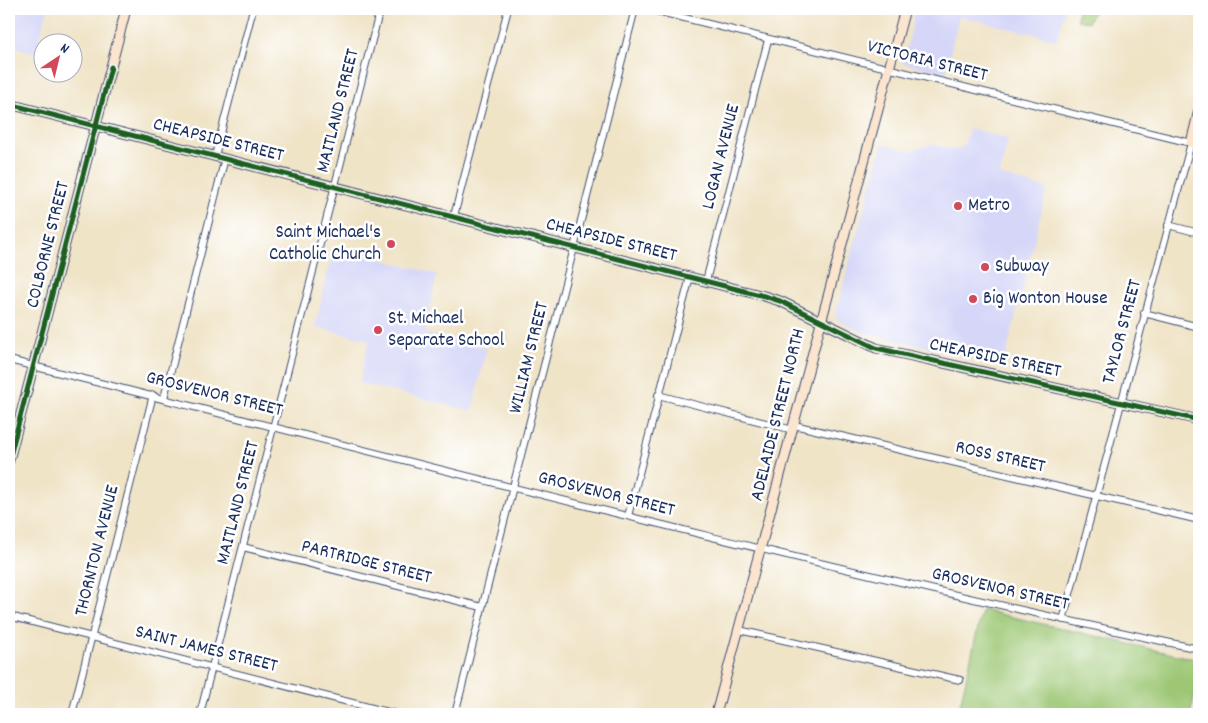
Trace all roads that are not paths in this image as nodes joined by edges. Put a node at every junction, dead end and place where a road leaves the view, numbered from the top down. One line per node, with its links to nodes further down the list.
1 (126, 9): 12 (street, COLBORNE STREET)
2 (253, 9): 14 (street)
3 (380, 9): 16 (street, MAITLAND STREET)
4 (508, 9): 17 (street)
5 (635, 9): 20 (street, WILLIAM STREET)
6 (648, 9): 8 (street, VICTORIA STREET)
7 (905, 9): 9 (street, ADELAIDE STREET NORTH)
8 (768, 40): 9 (street, VICTORIA STREET); 22 (street, LOGAN AVENUE)
9 (890, 70): 13 (street, VICTORIA STREET); 24 (street, ADELAIDE STREET NORTH)
10 (9, 104): 12 (street, CHEAPSIDE STREET)
11 (1199, 110): 13 (street, TAYLOR STREET)
12 (95, 126): 14 (street, CHEAPSIDE STREET); 27 (street, COLBORNE STREET)
13 (1195, 144): 18 (street, TAYLOR STREET)
14 (215, 156): 15 (street, CHEAPSIDE STREET)
15 (225, 158): 16 (street, CHEAPSIDE STREET); 30 (street)
16 (335, 186): 17 (street, CHEAPSIDE STREET); 33 (street, MAITLAND STREET)
17 (454, 216): 20 (street, CHEAPSIDE STREET)
18 (1168, 225): 19 (street); 23 (street, TAYLOR STREET)
19 (1199, 232)
20 (574, 248): 21 (street, CHEAPSIDE STREET); 36 (street, WILLIAM STREET)
21 (690, 277): 22 (street, CHEAPSIDE STREET); 29 (street)
22 (706, 281): 24 (street, CHEAPSIDE STREET)
23 (1144, 313): 25 (street); 31 (street, TAYLOR STREET)
24 (820, 321): 31 (street, CHEAPSIDE STREET); 34 (street, ADELAIDE STREET NORTH)
25 (1199, 327)
26 (9, 360): 27 (street, GROSVENOR STREET)
27 (33, 366): 28 (street, GROSVENOR STREET); 35 (street, COLBORNE STREET)
28 (153, 396): 30 (street, GROSVENOR STREET); 46 (street, THORNTON AVENUE)
29 (658, 396): 34 (street, ROSS STREET); 38 (street)
30 (164, 398): 33 (street, GROSVENOR STREET)
31 (1120, 402): 32 (street, CHEAPSIDE STREET); 37 (street, TAYLOR STREET)
32 (1199, 420)
33 (274, 426): 36 (street, GROSVENOR STREET); 40 (street, MAITLAND STREET)
34 (793, 427): 37 (street, ROSS STREET); 41 (street, ADELAIDE STREET NORTH)
35 (9, 460)
36 (513, 487): 38 (street, GROSVENOR STREET); 42 (street, WILLIAM STREET)
37 (1095, 496): 39 (street, ROSS STREET); 44 (street, TAYLOR STREET)
38 (628, 516): 41 (street, GROSVENOR STREET)
39 (1199, 520)
40 (243, 547): 42 (street, PARTRIDGE STREET); 48 (street, MAITLAND STREET)
41 (761, 550): 44 (street, GROSVENOR STREET); 45 (street, ADELAIDE STREET NORTH)
42 (482, 607): 53 (street, WILLIAM STREET)
43 (9, 616): 46 (street, SAINT JAMES STREET)
44 (1064, 620): 47 (street, GROSVENOR STREET)
45 (739, 630): 49 (street); 54 (street, ADELAIDE STREET NORTH)
46 (91, 637): 48 (street, SAINT JAMES STREET); 50 (street, THORNTON AVENUE)
47 (1199, 649)
48 (213, 668): 51 (street, MAITLAND STREET); 52 (street, SAINT JAMES STREET)
49 (960, 680)
50 (72, 714)
51 (200, 714)
52 (396, 714)
53 (455, 714)
54 (716, 714)

